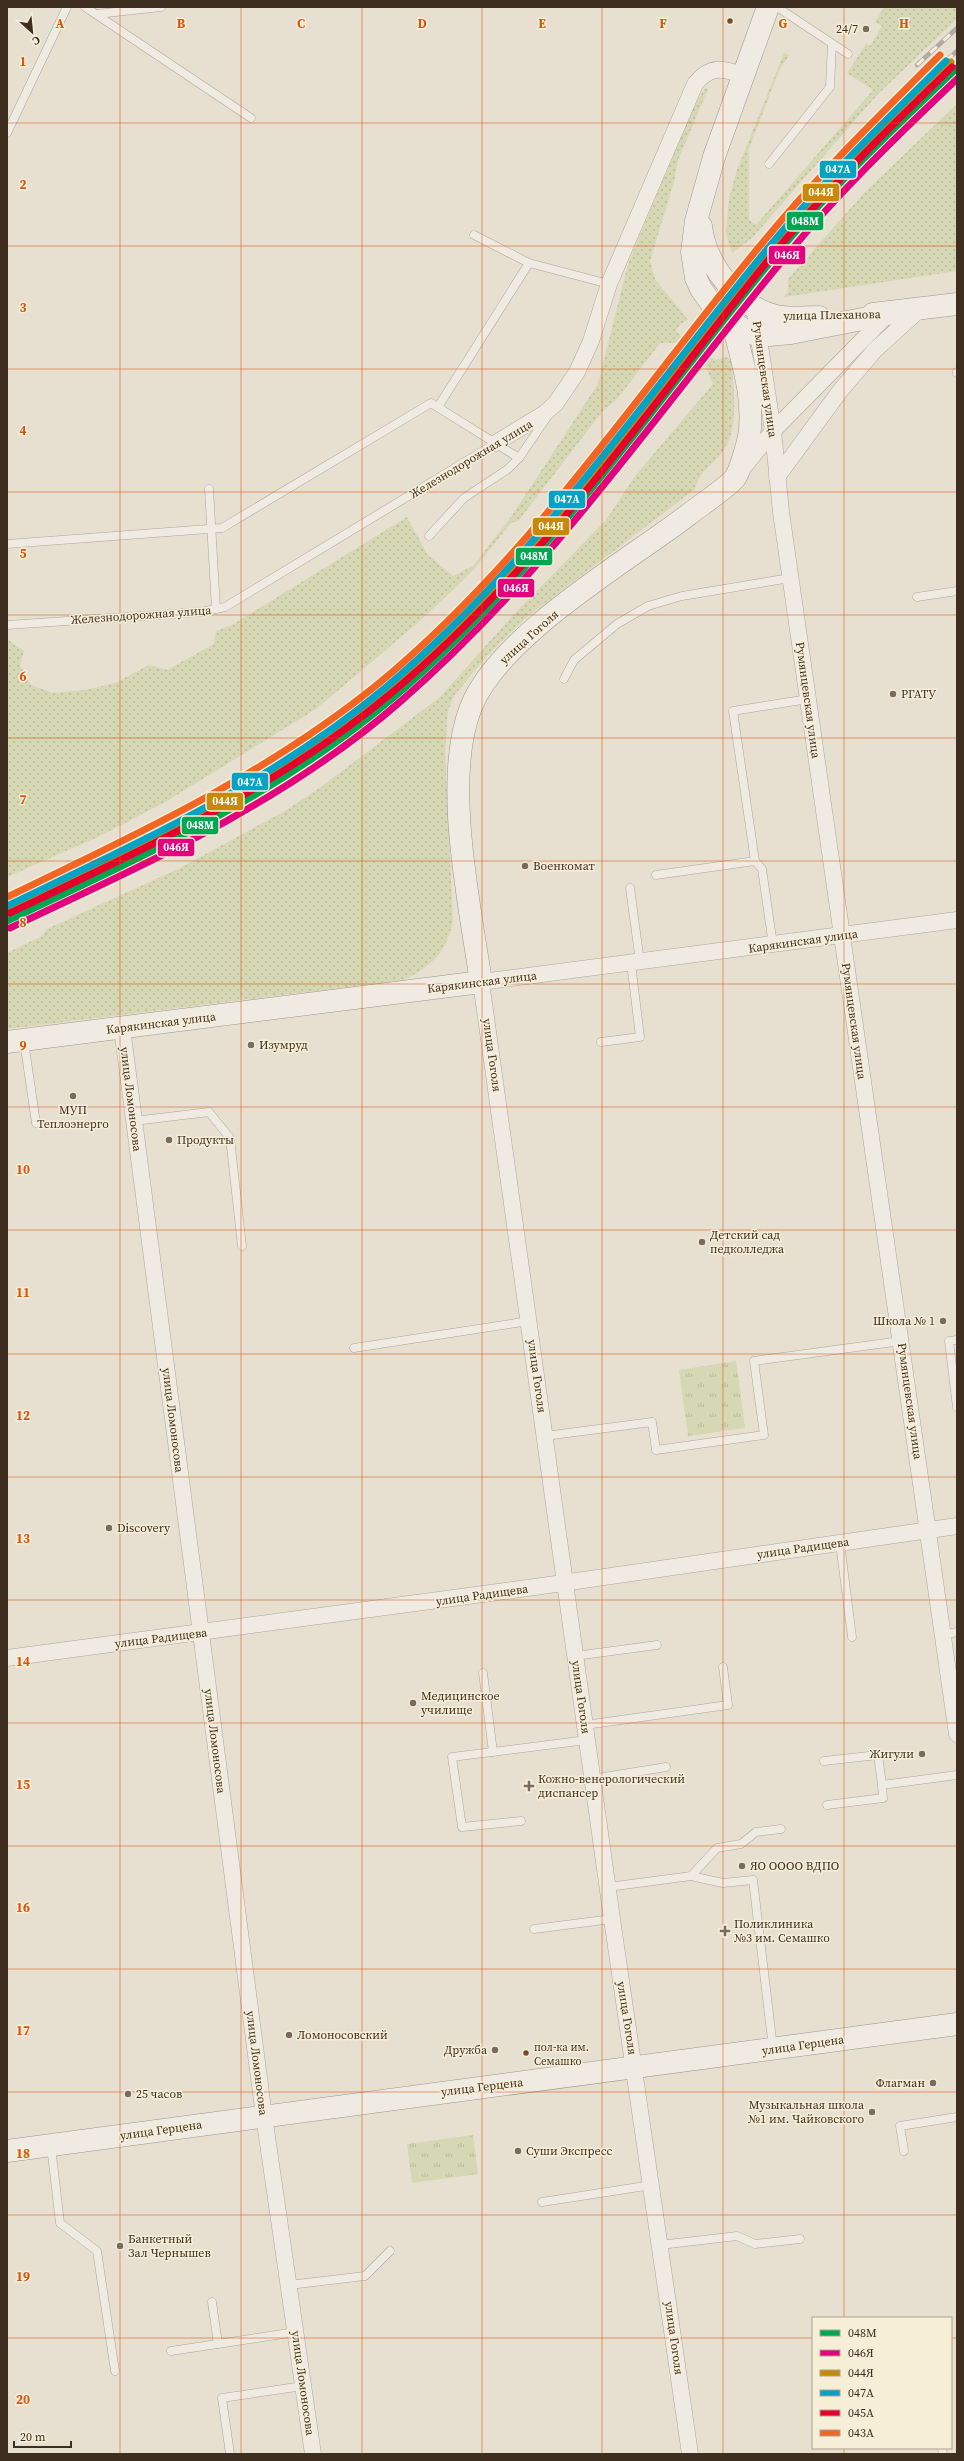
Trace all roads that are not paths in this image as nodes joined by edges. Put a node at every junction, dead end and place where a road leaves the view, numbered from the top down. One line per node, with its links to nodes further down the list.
1 (67, 7): 11 (lane)
2 (86, 7): 6 (lane)
3 (161, 7): 6 (lane)
4 (768, 7): 9 (main road)
5 (778, 7): 7 (lane)
6 (97, 14): 10 (lane)
7 (832, 44): 8 (lane); 12 (lane)
8 (848, 54)
9 (743, 76): 13 (main road); 16 (street, Железнодорожная улица)
10 (251, 118)
11 (7, 133)
12 (769, 164)
13 (702, 196): 18 (main road); 21 (main road)
14 (474, 235): 15 (lane)
15 (529, 263): 16 (lane); 24 (lane)
16 (609, 284): 23 (street, Железнодорожная улица)
17 (957, 304): 19 (main road, улица Плеханова)
18 (754, 306): 20 (main road, улица Плеханова); 22 (street, Румянцевская улица)
19 (919, 310): 20 (main road, улица Плеханова); 28 (street)
20 (888, 314): 22 (main road, улица Плеханова); 25 (street, улица Гоголя)
21 (733, 324): 22 (main road); 29 (main road, Румянцевская улица)
22 (760, 336): 25 (street, Румянцевская улица)
23 (556, 403): 26 (street, Железнодорожная улица); 27 (lane)
24 (438, 407): 26 (lane); 31 (lane)
25 (773, 431): 28 (street, Румянцевская улица); 29 (street, улица Гоголя)
26 (496, 443): 27 (lane); 37 (lane, Железнодорожная улица)
27 (519, 458): 32 (lane)
28 (777, 476): 34 (street, Румянцевская улица)
29 (734, 478): 48 (main road, улица Гоголя)
30 (209, 490): 31 (lane)
31 (211, 530): 33 (lane); 37 (lane)
32 (429, 536)
33 (7, 544)
34 (790, 578): 39 (lane); 40 (street, Румянцевская улица)
35 (957, 591): 36 (lane)
36 (917, 597)
37 (216, 609): 38 (lane, Железнодорожная улица)
38 (7, 625)
39 (564, 679)
40 (808, 699): 41 (lane); 45 (street, Румянцевская улица)
41 (755, 861): 42 (lane); 46 (lane)
42 (656, 875)
43 (630, 888): 47 (lane)
44 (957, 920): 45 (street, Карякинская улица)
45 (842, 935): 46 (street, Карякинская улица); 57 (street, Румянцевская улица)
46 (773, 945): 47 (street, Карякинская улица)
47 (635, 962): 48 (street, Карякинская улица); 51 (lane)
48 (481, 982): 49 (main road, Карякинская улица); 55 (street, улица Гоголя)
49 (122, 1028): 50 (main road, Карякинская улица); 52 (street, улица Ломоносова)
50 (15, 1041): 53 (lane)
51 (601, 1042)
52 (134, 1121): 54 (lane); 65 (street, улица Ломоносова)
53 (36, 1123)
54 (242, 1246)
55 (529, 1321): 58 (lane); 60 (street, улица Гоголя)
56 (957, 1340): 59 (lane)
57 (901, 1341): 60 (lane); 62 (street, Румянцевская улица)
58 (354, 1348)
59 (957, 1407)
60 (545, 1436): 64 (street, улица Гоголя)
61 (957, 1526): 62 (street, улица Радищева)
62 (928, 1530): 63 (street, улица Радищева); 66 (street, Румянцевская улица)
63 (840, 1543): 64 (street, улица Радищева); 67 (lane)
64 (565, 1583): 65 (street, улица Радищева); 69 (street, улица Гоголя)
65 (201, 1633): 70 (street, улица Радищева); 91 (street, улица Ломоносова)
66 (950, 1634): 74 (street, Румянцевская улица)
67 (852, 1637)
68 (657, 1645): 69 (lane)
69 (575, 1656): 73 (street, улица Гоголя)
70 (7, 1658)
71 (723, 1668): 73 (lane)
72 (483, 1673): 75 (lane)
73 (586, 1732): 75 (lane); 79 (street, улица Гоголя)
74 (957, 1734)
75 (493, 1752): 82 (lane)
76 (824, 1760): 80 (lane)
77 (666, 1766): 79 (lane)
78 (957, 1775): 80 (lane)
79 (592, 1779): 85 (street, улица Гоголя)
80 (882, 1785): 81 (lane)
81 (827, 1805)
82 (521, 1821)
83 (781, 1829): 84 (lane)
84 (691, 1876): 85 (lane); 89 (lane)
85 (608, 1886): 86 (street, улица Гоголя)
86 (612, 1919): 87 (lane); 90 (street, улица Гоголя)
87 (534, 1929)
88 (957, 2024): 89 (main road, улица Герцена)
89 (773, 2049): 90 (main road, улица Герцена)
90 (635, 2068): 91 (main road, улица Герцена); 96 (street, улица Гоголя)
91 (264, 2116): 93 (main road, улица Герцена); 101 (street, улица Ломоносова)
92 (957, 2117): 95 (lane)
93 (50, 2145): 94 (main road, улица Герцена); 106 (lane)
94 (7, 2151)
95 (904, 2151)
96 (652, 2185): 97 (lane); 99 (street, улица Гоголя)
97 (542, 2202)
98 (800, 2239): 99 (lane)
99 (660, 2245): 110 (street, улица Гоголя)
100 (390, 2251): 101 (lane)
101 (289, 2285): 103 (street, улица Ломоносова)
102 (212, 2302): 104 (lane)
103 (296, 2332): 104 (lane); 107 (street, улица Ломоносова)
104 (218, 2344): 105 (lane)
105 (172, 2351)
106 (115, 2371)
107 (303, 2386): 108 (lane); 109 (street, улица Ломоносова)
108 (230, 2454)
109 (313, 2454)
110 (690, 2454)

